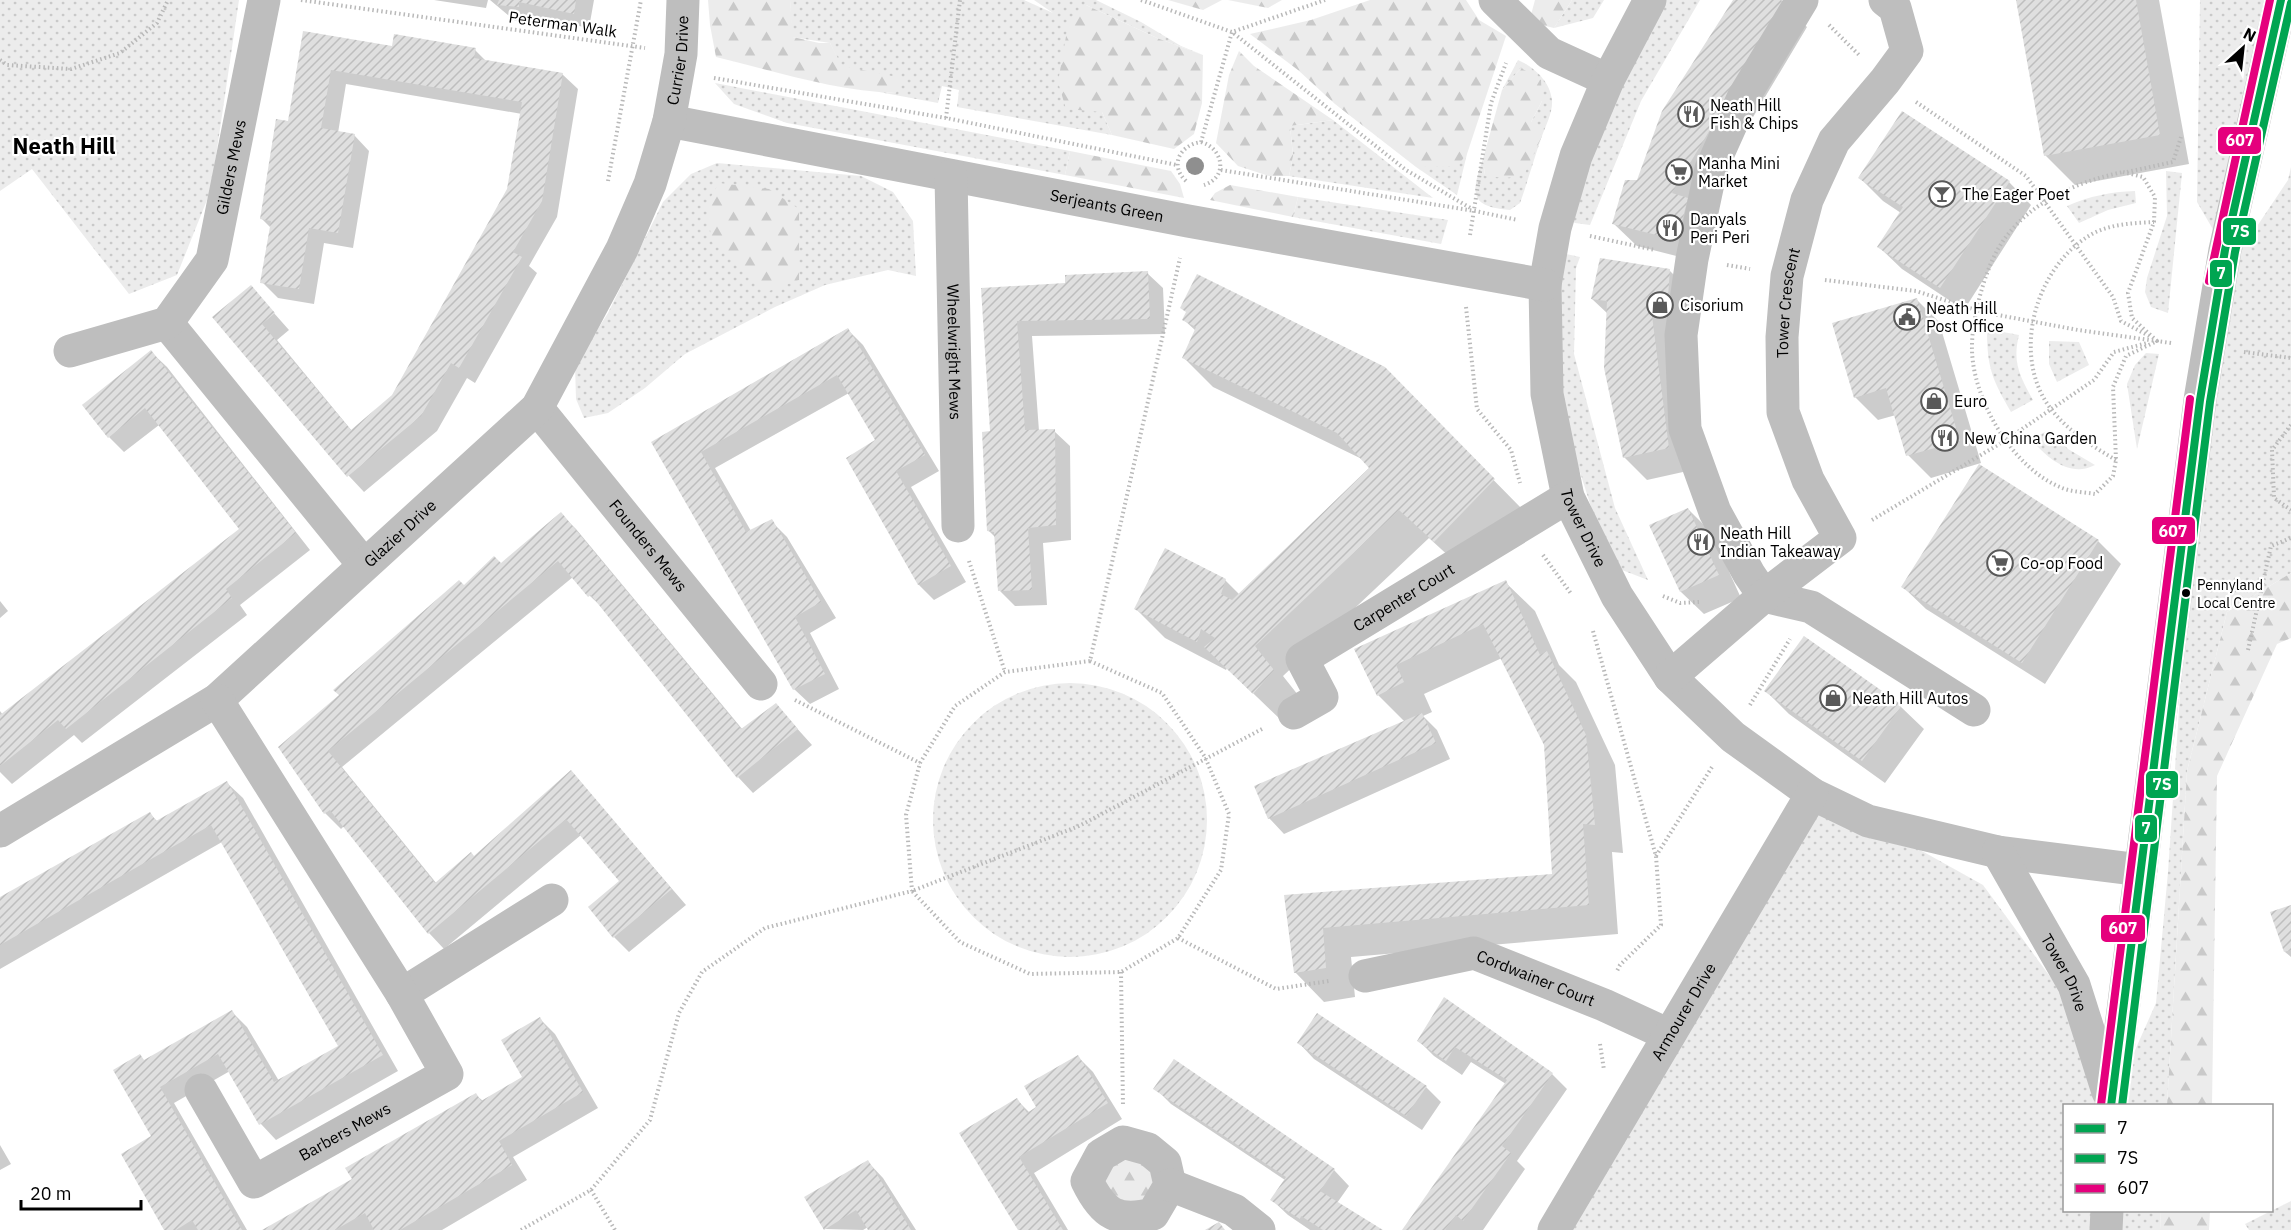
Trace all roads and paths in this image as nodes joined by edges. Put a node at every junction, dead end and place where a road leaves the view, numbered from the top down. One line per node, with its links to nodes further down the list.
1 (168, 0): 17 (path)
2 (264, 0): 42 (street, Gilders Mews)
3 (298, 0): 16 (path, Peterman Walk)
4 (641, 0): 16 (path)
5 (683, 0): 18 (street, Currier Drive)
6 (960, 0): 21 (path)
7 (1140, 0): 15 (path)
8 (1325, 0): 15 (path)
9 (1495, 0): 19 (street)
10 (1650, 0): 19 (street, Tower Drive)
11 (1802, 0): 37 (street)
12 (1885, 0): 20 (street, Tower Crescent)
13 (2281, 0): 75 (street)
14 (1828, 24): 20 (path)
15 (1232, 32): 24 (path); 32 (path)
16 (632, 46): 18 (path, Peterman Walk); 29 (path)
17 (0, 60)
18 (679, 63): 21 (path, Peterman Walk); 22 (street, Currier Drive)
19 (1608, 80): 35 (street, Tower Drive)
20 (1885, 81): 31 (path); 38 (street, Tower Crescent)
21 (946, 118): 25 (path, Peterman Walk)
22 (669, 121): 28 (street, Serjeants Green); 45 (street, Glazier Drive)
23 (2181, 137): 27 (path)
24 (1201, 142): 25 (path); 26 (path)
25 (1177, 165): 30 (path)
26 (1221, 170): 30 (path); 32 (path)
27 (2123, 172): 31 (path); 34 (path)
28 (951, 176): 33 (street, Serjeants Green); 52 (street, Wheelwright Mews)
29 (607, 186)
30 (1195, 186): 33 (path)
31 (2044, 202): 36 (path); 40 (path)
32 (1475, 211): 35 (path)
33 (1188, 221): 39 (street, Serjeants Green); 61 (path)
34 (2154, 222): 36 (path); 43 (path)
35 (1555, 228): 37 (path); 39 (street, Tower Drive)
36 (2075, 244): 41 (path); 43 (path)
37 (1692, 259): 38 (path); 56 (street)
38 (1787, 276): 40 (path); 53 (street, Tower Crescent)
39 (1545, 285): 50 (street, Tower Drive)
40 (1977, 311): 41 (path); 48 (path)
41 (2034, 321): 43 (path); 46 (path)
42 (167, 323): 44 (street); 55 (street)
43 (2157, 341): 46 (path); 49 (path)
44 (70, 351)
45 (537, 408): 55 (street, Glazier Drive); 64 (street, Founders Mews)
46 (2051, 409): 48 (path); 49 (path)
47 (2291, 425): 51 (path)
48 (2006, 440): 49 (path); 53 (path)
49 (2116, 460)
50 (1568, 497): 63 (street, Tower Drive); 67 (street, Carpenter Court)
51 (2291, 510)
52 (958, 526): 62 (path)
53 (1840, 538): 56 (street)
54 (2291, 538): 60 (path)
55 (364, 565): 65 (street, Glazier Drive)
56 (1757, 585): 57 (path); 58 (street); 63 (street)
57 (1658, 595)
58 (1811, 607): 66 (street); 68 (path)
59 (1592, 629): 74 (path)
60 (2248, 650)
61 (1090, 661): 62 (path); 69 (path)
62 (1005, 672): 70 (path)
63 (1670, 677): 68 (street, Tower Drive)
64 (761, 684): 70 (path)
65 (217, 700): 72 (street, Glazier Drive); 81 (street, Barbers Mews)
66 (1974, 710)
67 (1294, 713): 69 (path)
68 (1724, 749): 71 (street, Tower Drive); 74 (path)
69 (1205, 757): 76 (path); 78 (path)
70 (920, 763): 76 (path)
71 (1812, 794): 73 (street, Tower Drive); 83 (street, Armourer Drive)
72 (0, 831)
73 (1998, 852): 75 (street, Tower Drive); 86 (street, Tower Drive)
74 (1656, 856): 82 (path)
75 (2141, 870): 86 (street)
76 (912, 891): 79 (path); 89 (path)
77 (552, 900): 81 (street)
78 (1178, 938): 79 (path); 80 (path)
79 (1121, 972): 87 (path)
80 (1365, 976): 82 (street, Cordwainer Court)
81 (402, 994): 85 (street, Barbers Mews)
82 (1604, 1005): 83 (street, Cordwainer Court); 84 (path)
83 (1669, 1035): 94 (street, Armourer Drive)
84 (1605, 1077)
85 (201, 1090)
86 (2111, 1104)
87 (1123, 1142): 88 (street); 88 (street)
88 (1170, 1185): 93 (street)
89 (591, 1190): 91 (path); 92 (path)
90 (2107, 1212): 95 (street)
91 (521, 1230)
92 (615, 1230)
93 (1258, 1230)
94 (1554, 1230)
95 (2106, 1230)

